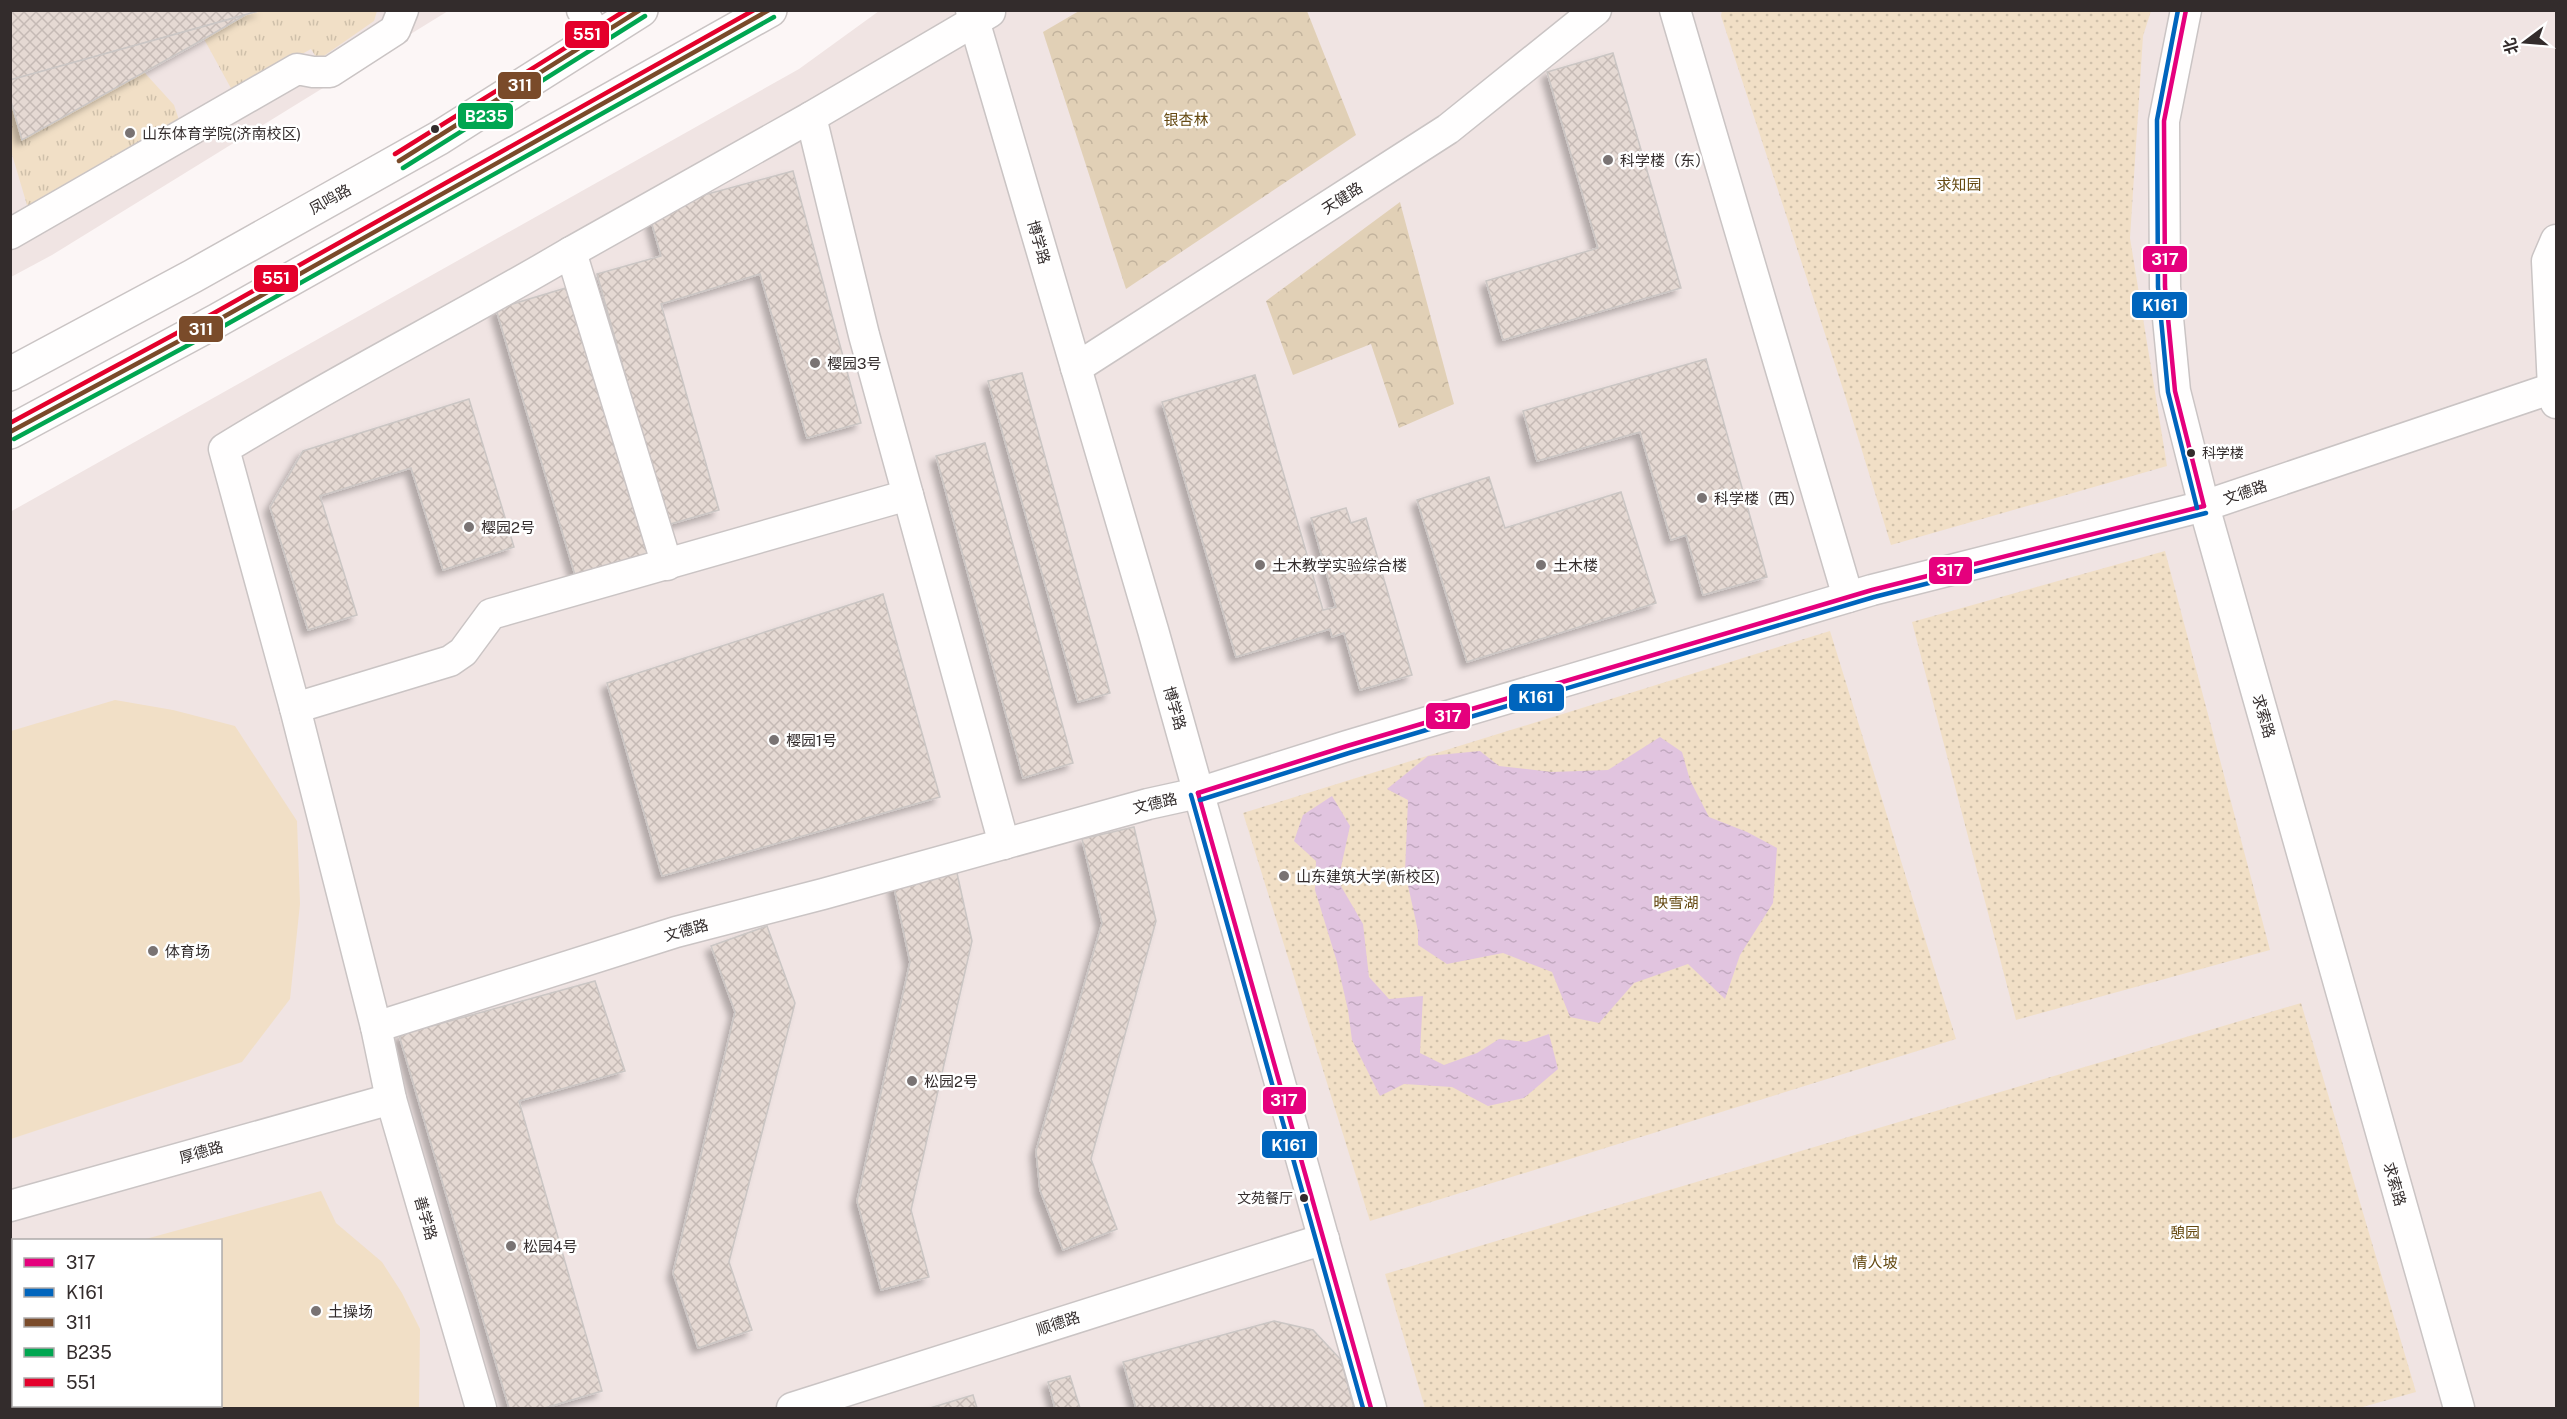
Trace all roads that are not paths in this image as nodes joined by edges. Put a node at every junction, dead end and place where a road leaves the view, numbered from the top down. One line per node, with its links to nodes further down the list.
1 (403, 10): 10 (street)
2 (641, 10): 8 (main road, 凤鸣路)
3 (770, 10): 16 (main road)
4 (1596, 10): 13 (street, 天健路)
5 (1675, 10): 20 (street)
6 (2186, 10): 18 (street, 求索路)
7 (980, 14): 9 (street); 13 (street, 博学路)
8 (590, 24): 14 (main road, 凤鸣路)
9 (811, 117): 12 (street); 17 (street)
10 (10, 234)
11 (2556, 240): 15 (street)
12 (571, 252): 19 (street); 21 (street, 善学路)
13 (1076, 368): 22 (street, 博学路)
14 (10, 374)
15 (2555, 396): 18 (street, 文德路)
16 (10, 432)
17 (908, 495): 19 (street); 23 (street)
18 (2204, 506): 20 (street, 文德路); 31 (street, 求索路)
19 (667, 565): 21 (street)
20 (1848, 597): 22 (street, 文德路)
21 (294, 708): 24 (street, 善学路)
22 (1198, 793): 23 (street, 文德路); 27 (street, 博学路)
23 (1004, 844): 24 (street, 文德路)
24 (376, 1027): 25 (street, 善学路)
25 (391, 1099): 26 (street, 厚德路); 28 (street, 善学路)
26 (10, 1206)
27 (1324, 1239): 29 (street, 顺德路); 30 (street, 博学路)
28 (481, 1408)
29 (792, 1408)
30 (1371, 1408)
31 (2459, 1408)

